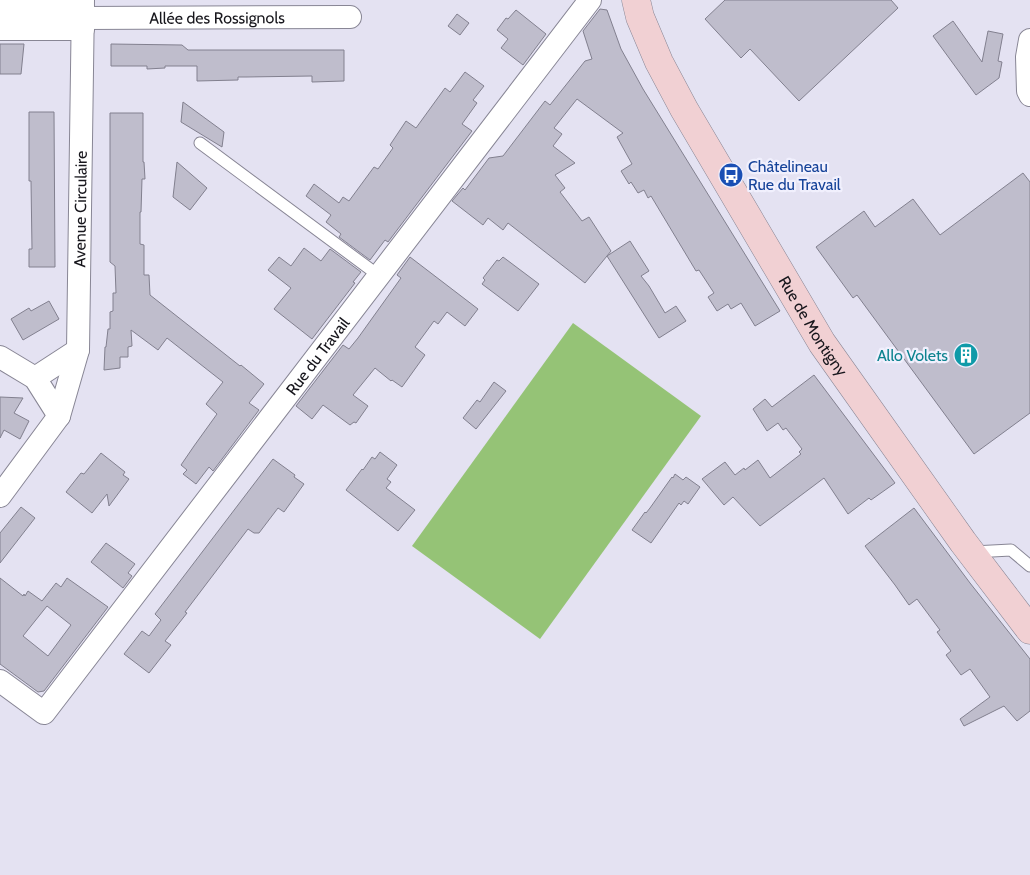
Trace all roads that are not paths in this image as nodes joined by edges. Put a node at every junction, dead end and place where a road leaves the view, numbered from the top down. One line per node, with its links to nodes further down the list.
1 (590, 0): 11 (street, Rue du Travail)
2 (636, 0): 17 (main road, Rue de Montigny)
3 (0, 8): 5 (street, Allée des Rossignols)
4 (262, 8): 5 (street, Allée des Rossignols); 6 (street, Allée des Rossignols)
5 (83, 14): 7 (street, Allée des Rossignols); 12 (street, Avenue Circulaire)
6 (350, 16)
7 (0, 29)
8 (1030, 40): 9 (street)
9 (1030, 95)
10 (200, 143): 11 (lane)
11 (378, 275): 20 (street, Rue du Travail)
12 (78, 350): 14 (street); 15 (street, Avenue Circulaire)
13 (0, 357): 14 (street)
14 (35, 378): 15 (street)
15 (59, 416): 16 (street, Avenue Circulaire)
16 (0, 496)
17 (970, 552): 18 (lane); 19 (main road, Rue de Montigny)
18 (1030, 566)
19 (1030, 630)
20 (0, 680)

